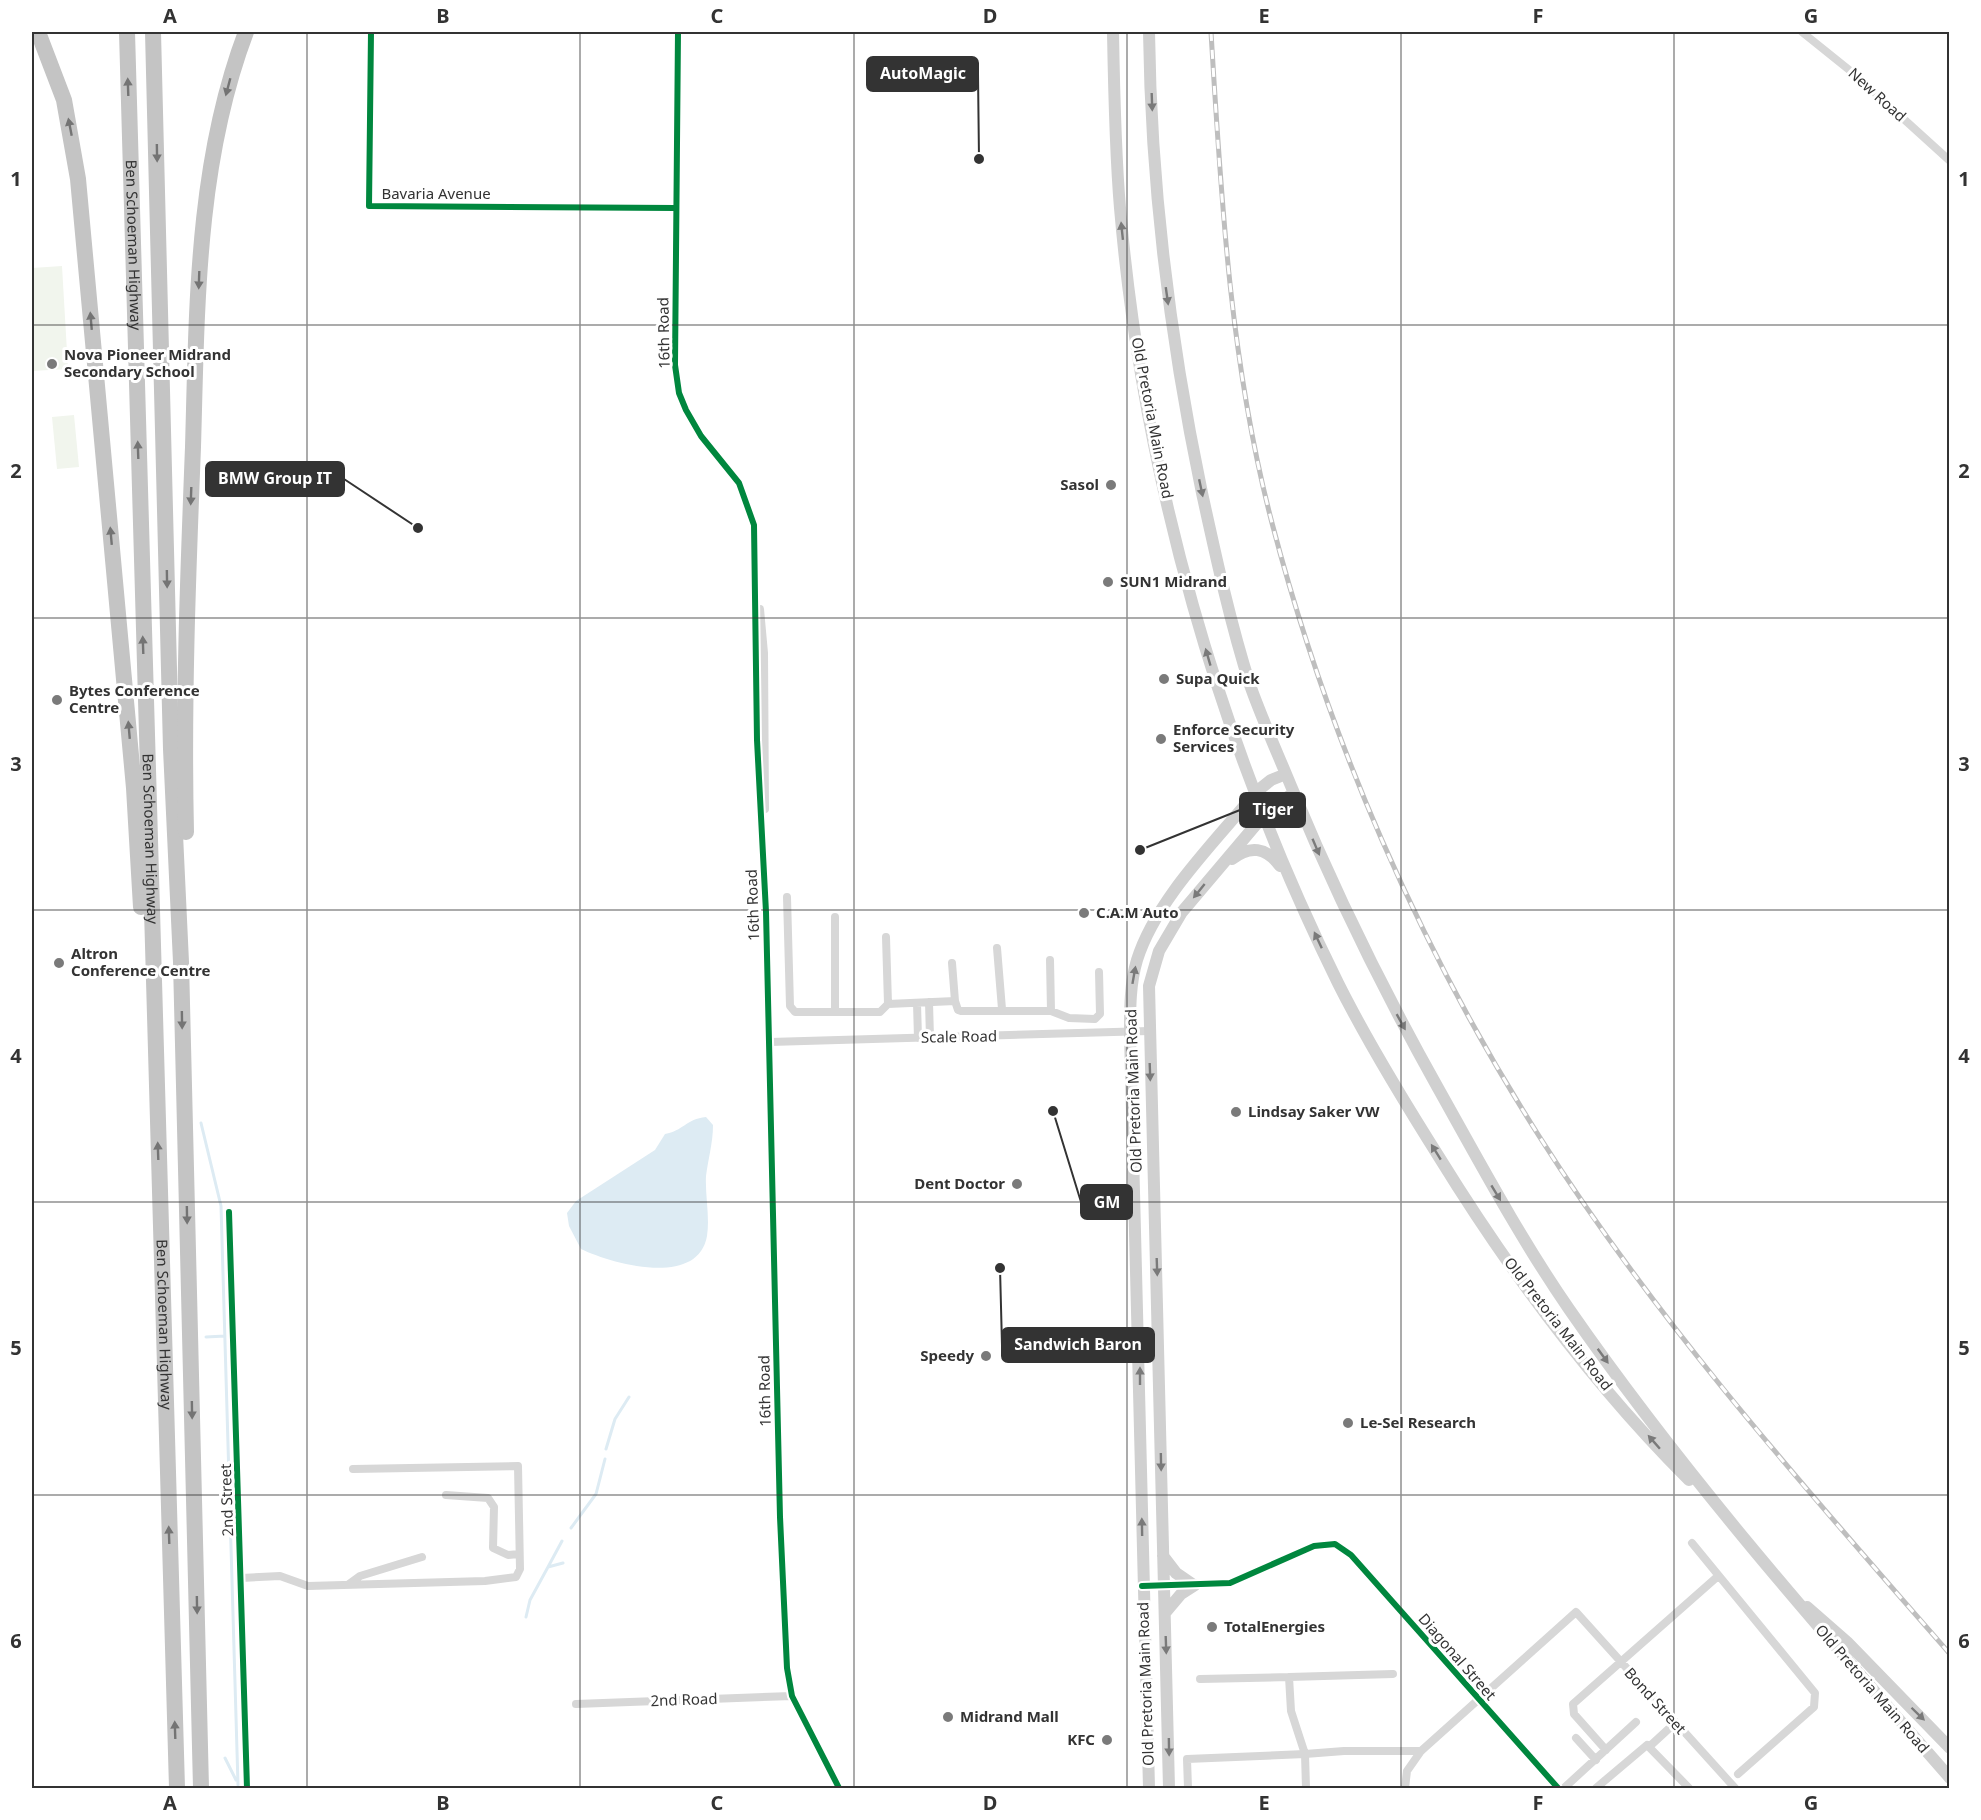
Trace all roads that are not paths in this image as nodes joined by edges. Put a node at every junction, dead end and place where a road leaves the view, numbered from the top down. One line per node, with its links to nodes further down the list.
1 (38, 32): 26 (highway, one-way to 1)
2 (127, 32): 26 (highway, Ben Schoeman Highway, one-way to 2)
3 (153, 32): 23 (highway, Ben Schoeman Highway, one-way to 23)
4 (371, 32): 11 (street, Bavaria Avenue)
5 (678, 32): 11 (street, 16th Road)
6 (1113, 32): 13 (main road, Old Pretoria Main Road, one-way to 6)
7 (1149, 32): 12 (main road, Old Pretoria Main Road, one-way to 12)
8 (1802, 32): 10 (street, New Road)
9 (243, 36): 23 (highway, one-way to 23)
10 (1950, 161)
11 (676, 208): 38 (street, 16th Road)
12 (1286, 774): 13 (main road, Old Pretoria Main Road); 14 (main road, Old Pretoria Main Road)
13 (1256, 792): 15 (main road, Old Pretoria Main Road); 35 (main road, Old Pretoria Main Road, one-way to 13)
14 (1294, 793): 15 (main road, Old Pretoria Main Road); 42 (main road, Old Pretoria Main Road, one-way to 42)
15 (1264, 814): 16 (main road, Old Pretoria Main Road); 17 (main road, Old Pretoria Main Road)
16 (1217, 870): 17 (main road); 34 (main road, Old Pretoria Main Road, one-way to 34)
17 (1297, 896): 42 (main road, Old Pretoria Main Road, one-way to 17)
18 (787, 897): 32 (street)
19 (835, 917): 32 (street)
20 (886, 937): 30 (street)
21 (997, 948): 31 (street)
22 (1050, 960): 33 (street)
23 (181, 962): 76 (highway, Ben Schoeman Highway, one-way to 76)
24 (952, 963): 27 (street)
25 (1099, 972): 33 (street)
26 (152, 976): 75 (highway, Ben Schoeman Highway, one-way to 26)
27 (955, 1001): 28 (street); 31 (street)
28 (929, 1002): 29 (street); 37 (street)
29 (917, 1003): 30 (street); 36 (street)
30 (888, 1004): 32 (street)
31 (1002, 1009): 33 (street)
32 (835, 1011)
33 (1051, 1011)
34 (1149, 1031): 35 (street, Scale Road); 45 (main road, Old Pretoria Main Road, one-way to 45)
35 (1130, 1033): 37 (street, Scale Road); 51 (main road, Old Pretoria Main Road, one-way to 35)
36 (918, 1038): 37 (street, Scale Road); 38 (street, Scale Road)
37 (930, 1038)
38 (770, 1041): 59 (street, 16th Road)
39 (229, 1212): 48 (street, 2nd Street)
40 (353, 1469): 44 (street)
41 (446, 1495): 44 (street)
42 (1710, 1498): 53 (main road, Old Pretoria Main Road)
43 (1692, 1543): 47 (street)
44 (519, 1554): 49 (street)
45 (1163, 1556): 50 (main road); 52 (main road, Old Pretoria Main Road)
46 (422, 1557): 49 (street)
47 (1717, 1576): 55 (street); 73 (street)
48 (241, 1578): 49 (street); 77 (street, 2nd Street)
49 (349, 1584)
50 (1194, 1585): 52 (street); 54 (main road); 60 (street, Diagonal Street)
51 (1142, 1586): 52 (street); 79 (main road, Old Pretoria Main Road)
52 (1164, 1586): 54 (main road, Old Pretoria Main Road)
53 (1796, 1599): 64 (main road, Old Pretoria Main Road, one-way to 64); 74 (main road, Old Pretoria Main Road)
54 (1165, 1613): 80 (main road, Old Pretoria Main Road, one-way to 80)
55 (1621, 1663): 60 (street, Bond Street); 63 (street, Bond Street); 69 (street)
56 (1393, 1674): 57 (street)
57 (1289, 1677): 58 (street); 71 (street)
58 (1200, 1679)
59 (792, 1696): 61 (street, 2nd Road); 78 (street, 16th Road)
60 (1478, 1699): 70 (street); 84 (street, Diagonal Street)
61 (576, 1704)
62 (1636, 1722): 69 (street)
63 (1675, 1723): 67 (street); 88 (street, Bond Street)
64 (1933, 1729): 66 (main road); 68 (main road, Old Pretoria Main Road)
65 (1576, 1738): 72 (street)
66 (1950, 1741)
67 (1650, 1746): 86 (street); 87 (street)
68 (1950, 1748)
69 (1606, 1750): 72 (street)
70 (1421, 1751): 71 (street); 83 (street)
71 (1305, 1754): 81 (street); 82 (street)
72 (1596, 1760): 85 (street)
73 (1738, 1774)
74 (1950, 1778)
75 (177, 1788)
76 (201, 1788)
77 (247, 1788)
78 (839, 1788)
79 (1149, 1788)
80 (1169, 1788)
81 (1188, 1788)
82 (1306, 1788)
83 (1406, 1788)
84 (1558, 1788)
85 (1564, 1788)
86 (1596, 1788)
87 (1689, 1788)
88 (1735, 1788)

